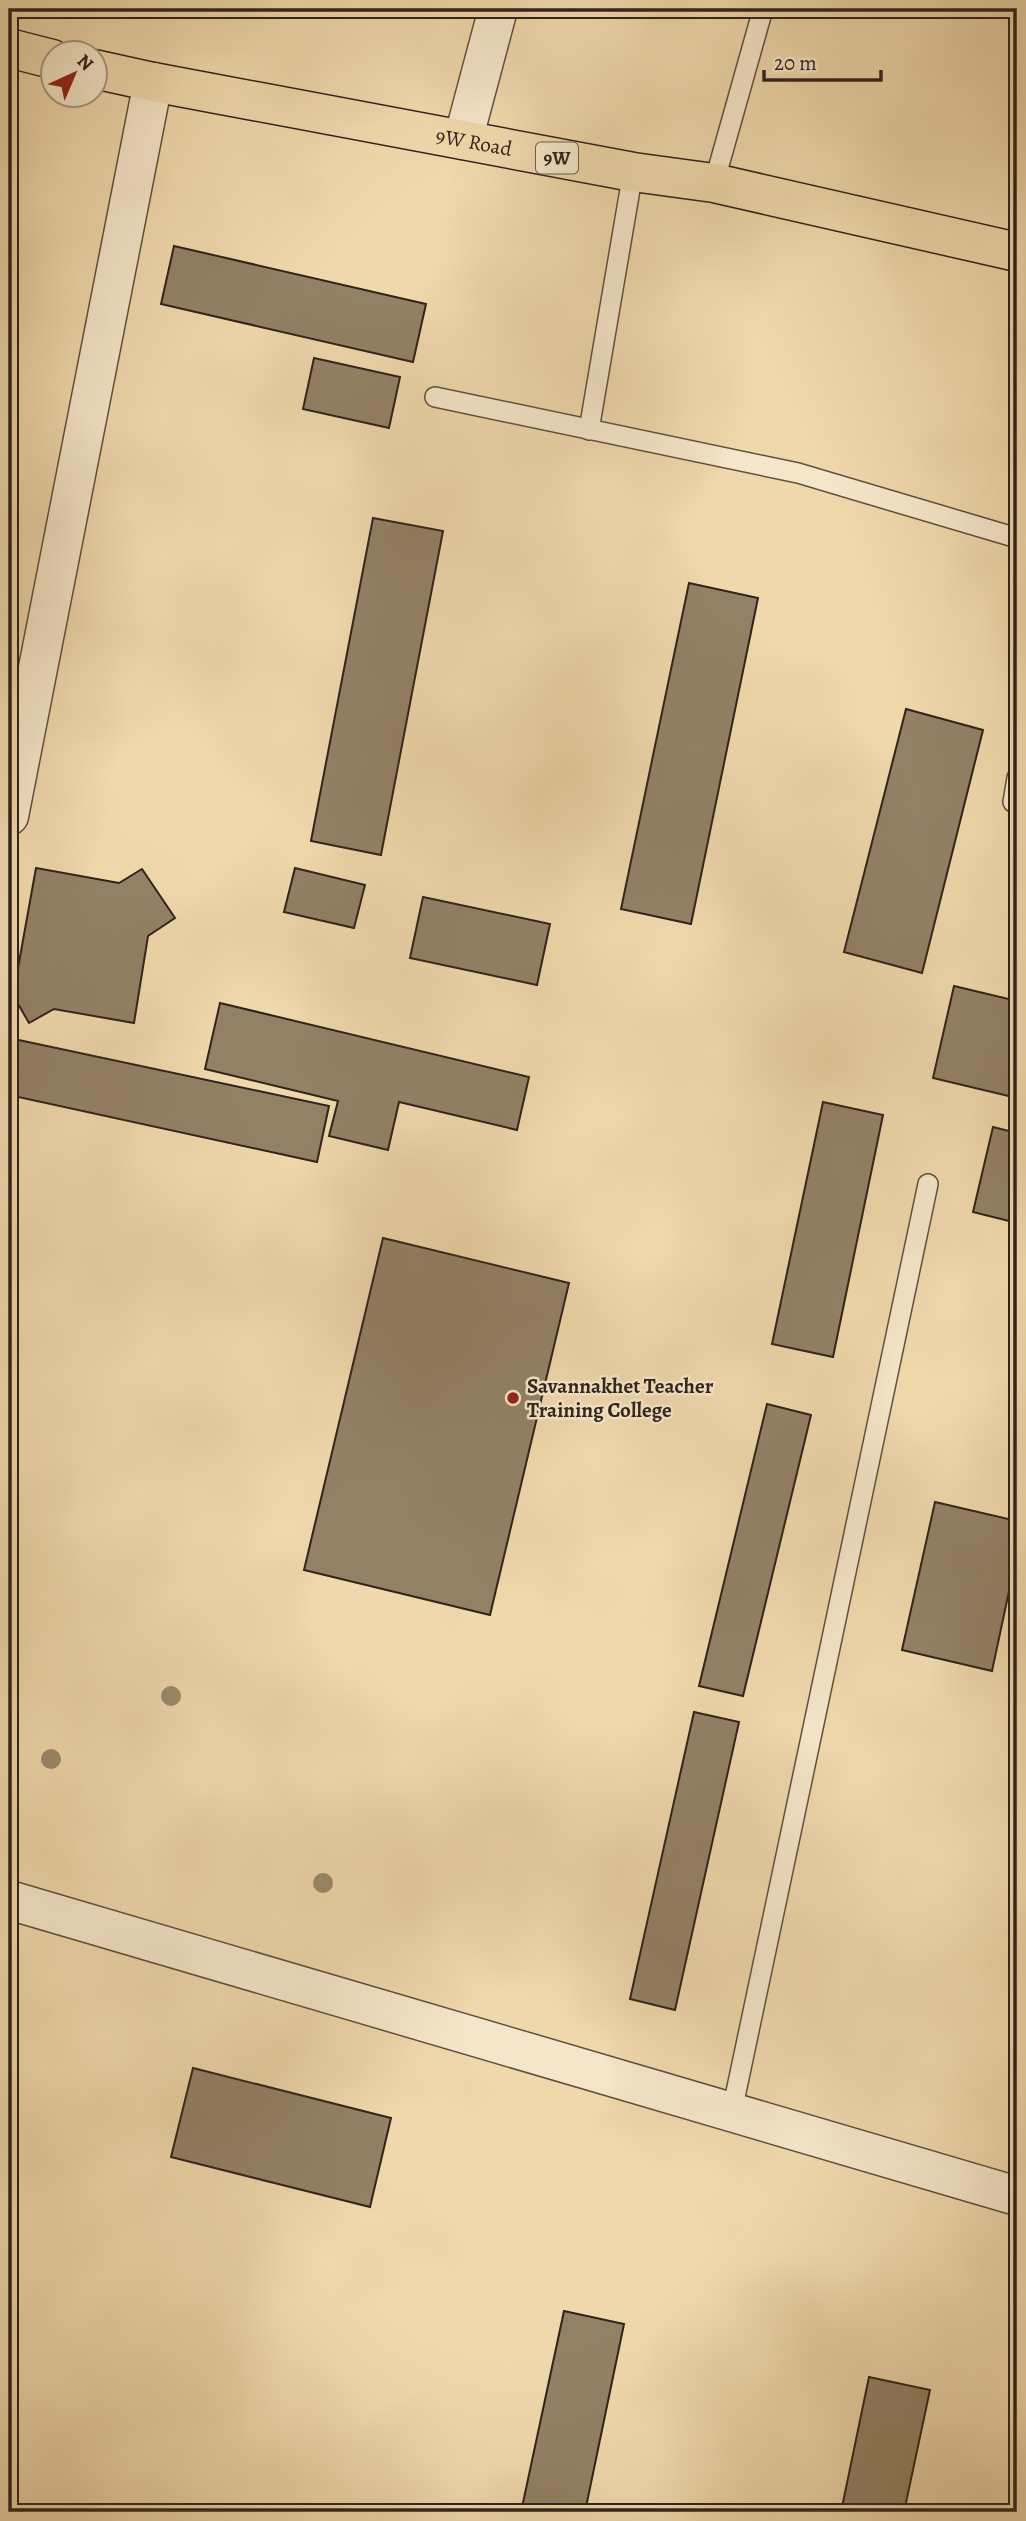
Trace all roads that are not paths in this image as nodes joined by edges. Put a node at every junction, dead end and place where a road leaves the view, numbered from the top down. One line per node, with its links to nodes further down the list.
1 (498, 9): 7 (street)
2 (762, 9): 9 (lane)
3 (9, 48): 4 (highway)
4 (38, 55)
5 (108, 72): 6 (highway, 9W Road / 9W)
6 (153, 82): 7 (highway, 9W Road / 9W); 16 (street)
7 (463, 139): 8 (highway, 9W Road / 9W)
8 (633, 172): 9 (highway, 9W Road / 9W); 12 (lane)
9 (714, 183): 10 (highway, 9W Road / 9W)
10 (1017, 253)
11 (435, 397): 12 (lane)
12 (590, 430): 13 (lane)
13 (1017, 538)
14 (1017, 778): 15 (lane)
15 (1013, 802)
16 (9, 816)
17 (928, 1184): 19 (lane)
18 (9, 1900): 19 (street)
19 (732, 2111): 20 (street)
20 (1017, 2196)

